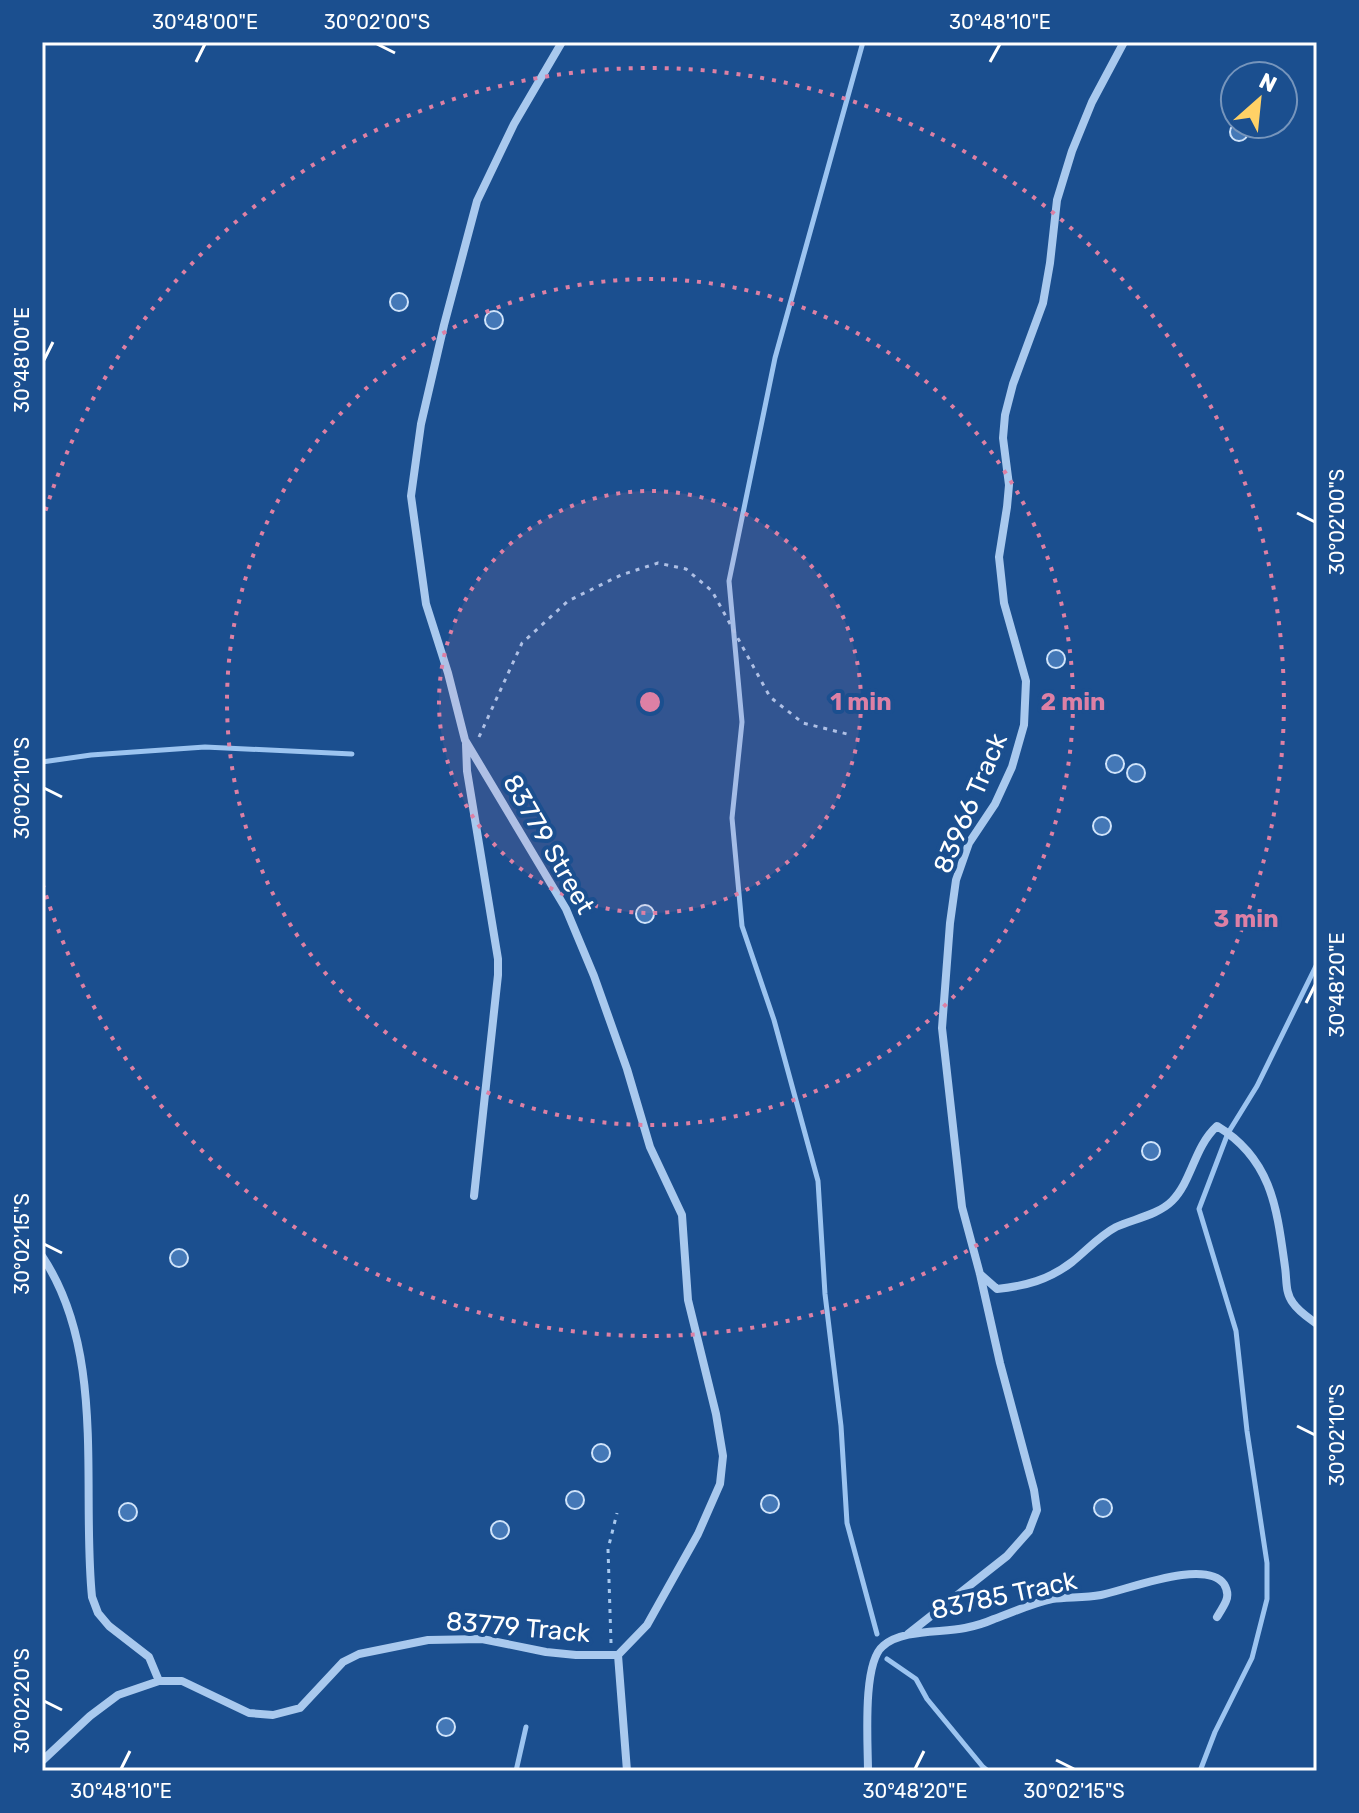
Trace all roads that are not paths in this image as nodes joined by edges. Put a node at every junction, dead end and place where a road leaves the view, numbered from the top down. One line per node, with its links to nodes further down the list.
1 (562, 42): 3 (street, 83779 Street)
2 (1124, 42): 6 (street, 83966 Track)
3 (465, 740): 4 (street); 10 (street, 83779 Street)
4 (474, 1196)
5 (42, 1256): 11 (street)
6 (980, 1274): 7 (street); 9 (street, 83966 Track)
7 (1317, 1324)
8 (1217, 1617): 9 (street, 83785 Track)
9 (908, 1634): 14 (street, 83785 Track)
10 (615, 1655): 11 (street, 83779 Track); 13 (street)
11 (159, 1681): 12 (street, 83779 Track)
12 (42, 1761)
13 (627, 1771)
14 (868, 1771)

